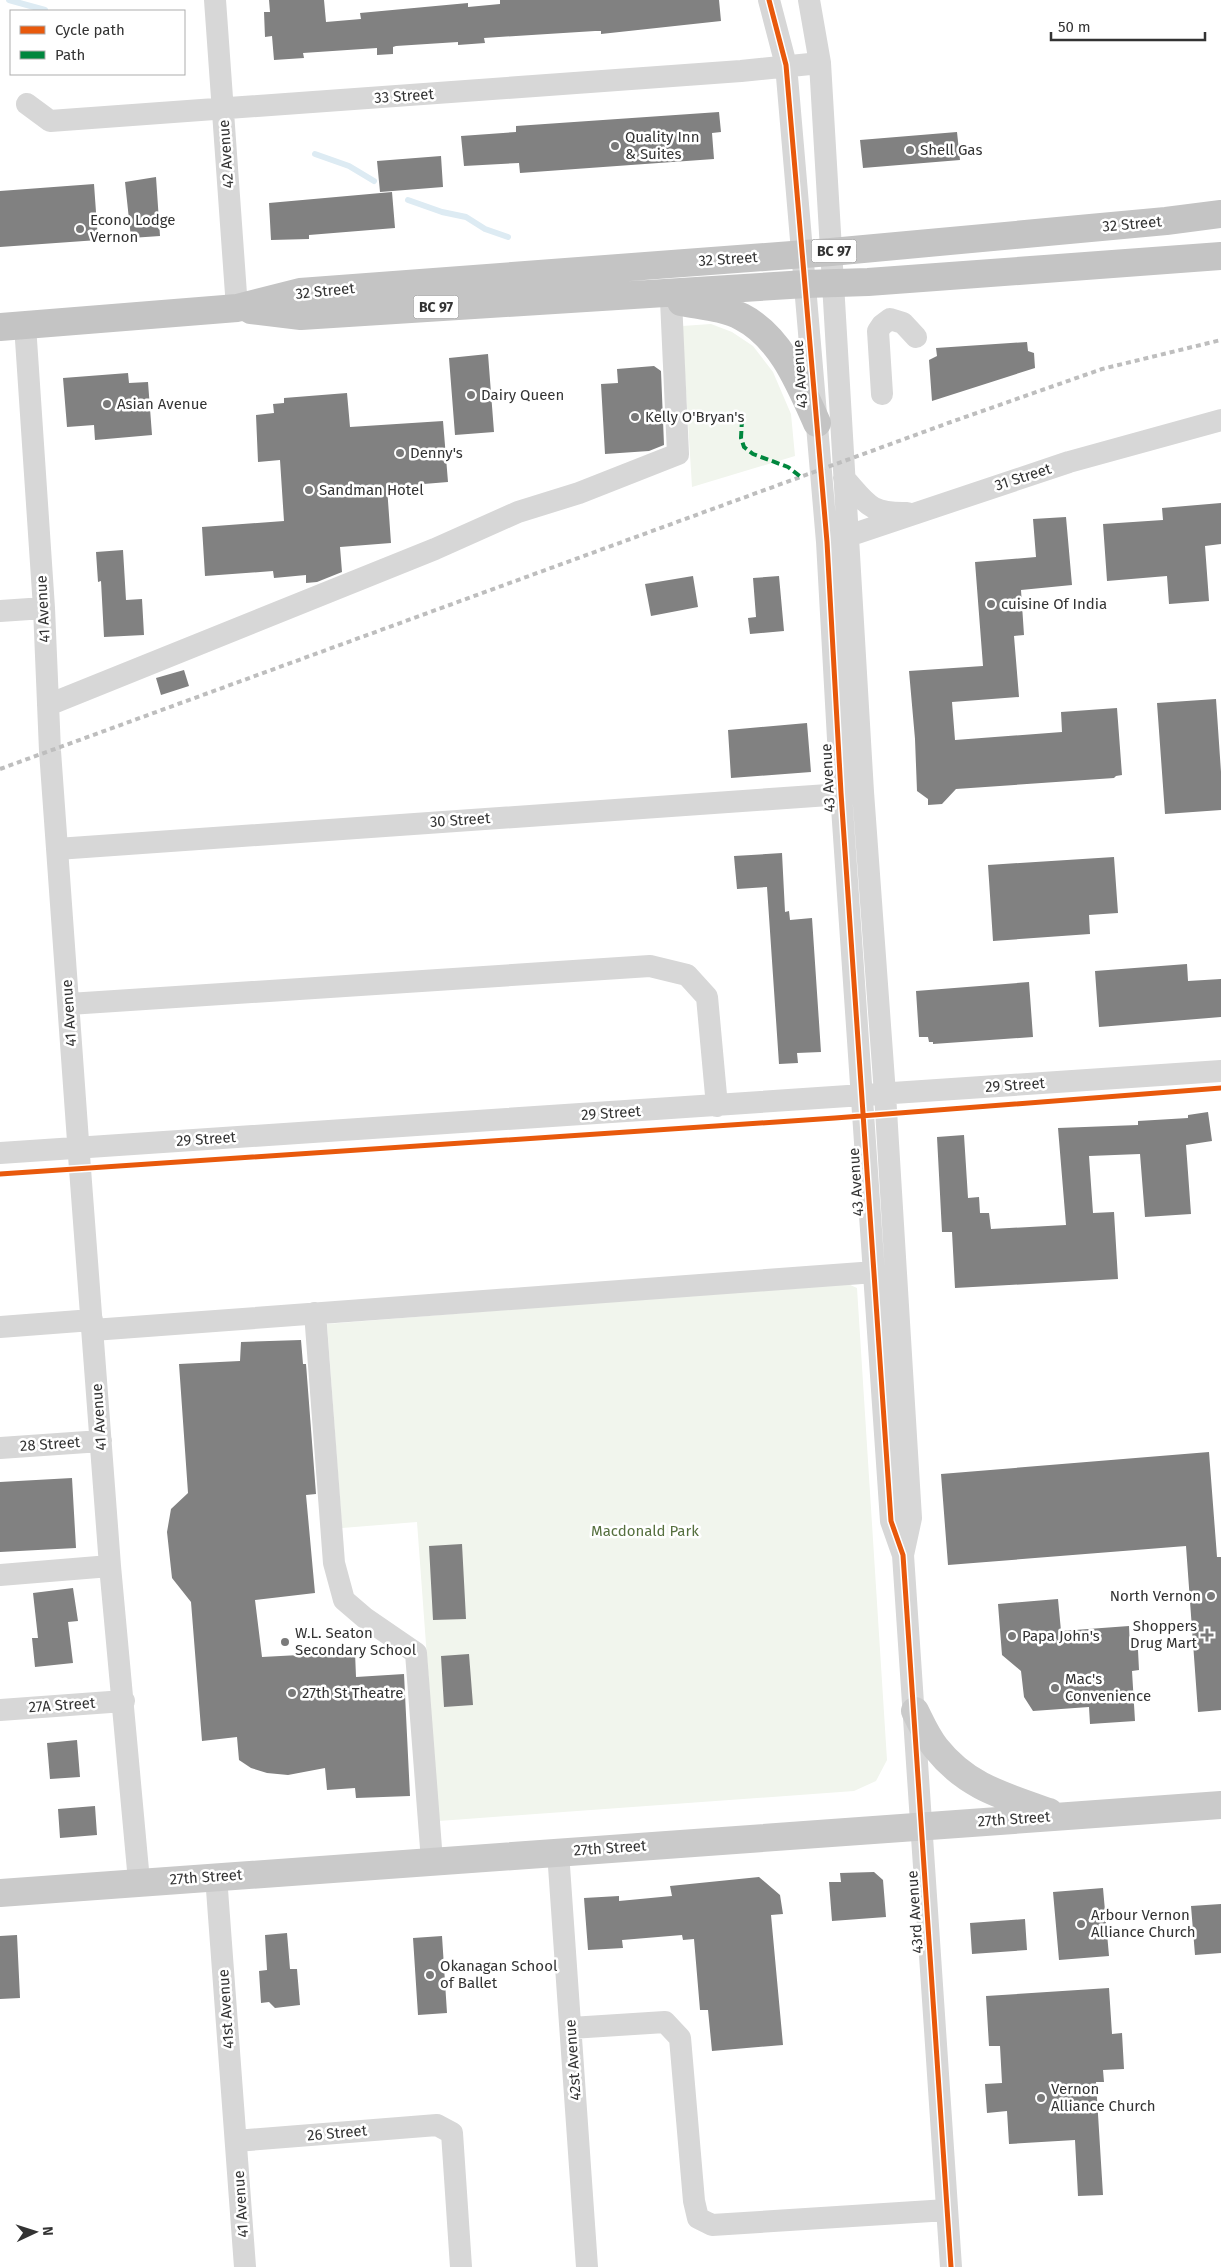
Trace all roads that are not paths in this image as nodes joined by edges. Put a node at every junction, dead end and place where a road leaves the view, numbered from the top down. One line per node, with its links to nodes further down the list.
1 (215, 0): 7 (street, 42 Avenue)
2 (769, 0): 5 (street, 43 Avenue)
3 (809, 0): 4 (street, 43 Avenue)
4 (820, 63): 5 (street, 33 Street); 9 (street, 43 Avenue)
5 (786, 65): 7 (street, 33 Street); 10 (street, 43 Avenue)
6 (27, 104): 7 (street, 33 Street)
7 (223, 110): 16 (street, 42 Avenue)
8 (1221, 214): 9 (highway, 32 Street / BC 97)
9 (831, 252): 10 (highway, 32 Street / BC 97); 12 (street, 43 Avenue)
10 (803, 253): 13 (street, 43 Avenue); 16 (highway, 32 Street / BC 97)
11 (1221, 256): 12 (highway, 32 Street / BC 97)
12 (832, 282): 13 (highway, 32 Street / BC 97); 22 (street, 43 Avenue)
13 (806, 284): 14 (highway, 32 Street / BC 97); 21 (street, 43 Avenue)
14 (635, 294): 15 (highway); 16 (highway, 32 Street / BC 97)
15 (671, 300): 21 (highway); 27 (street)
16 (237, 308): 17 (highway, 32 Street / BC 97)
17 (13, 326): 25 (street, 41 Avenue)
18 (916, 337): 19 (street)
19 (882, 394)
20 (1221, 420): 23 (street, 31 Street)
21 (817, 423): 24 (street, 43 Avenue)
22 (844, 478): 23 (street); 24 (street, 43 Avenue)
23 (916, 512): 24 (street, 31 Street)
24 (838, 540): 28 (street, 43 Avenue)
25 (44, 608): 26 (street); 27 (street, 41 Avenue)
26 (0, 611)
27 (48, 705): 29 (street, 41 Avenue)
28 (852, 793): 29 (street, 30 Street); 32 (street, 43 Avenue); 33 (street, 43 Avenue)
29 (57, 848): 30 (street, 41 Avenue)
30 (69, 1004): 34 (street); 35 (street, 41 Avenue)
31 (1221, 1070): 32 (street, 29 Street)
32 (886, 1094): 33 (street, 29 Street); 43 (street, 43 Avenue)
33 (862, 1096): 34 (street, 29 Street); 37 (street, 43 Avenue)
34 (717, 1106): 35 (street, 29 Street)
35 (79, 1147): 36 (street, 29 Street); 39 (street, 41 Avenue)
36 (0, 1153)
37 (875, 1272): 38 (street); 43 (street, 43 Avenue)
38 (315, 1313): 39 (street); 53 (street)
39 (92, 1325): 40 (street); 41 (street, 41 Avenue)
40 (0, 1327)
41 (101, 1441): 42 (street, 28 Street); 44 (street, 41 Avenue)
42 (0, 1448)
43 (903, 1555): 48 (street, 43rd Avenue)
44 (110, 1566): 45 (street); 46 (street, 41 Avenue)
45 (0, 1575)
46 (124, 1701): 47 (street, 27A Street); 55 (street)
47 (0, 1710)
48 (914, 1711): 50 (main road); 51 (street, 43rd Avenue)
49 (1221, 1805): 50 (main road, 27th Street)
50 (1060, 1816): 51 (main road, 27th Street)
51 (922, 1826): 52 (main road, 27th Street); 59 (street, 43rd Avenue)
52 (558, 1852): 53 (main road, 27th Street); 57 (street, 42st Avenue)
53 (432, 1861): 54 (main road, 27th Street)
54 (216, 1876): 55 (main road, 27th Street); 58 (street, 41st Avenue)
55 (138, 1882): 56 (main road, 27th Street)
56 (0, 1893)
57 (571, 2028): 59 (street); 62 (street, 42st Avenue)
58 (236, 2141): 60 (street, 41 Avenue); 61 (street, 26 Street)
59 (947, 2210): 63 (street, 43rd Avenue)
60 (245, 2267)
61 (461, 2267)
62 (587, 2267)
63 (951, 2267)

